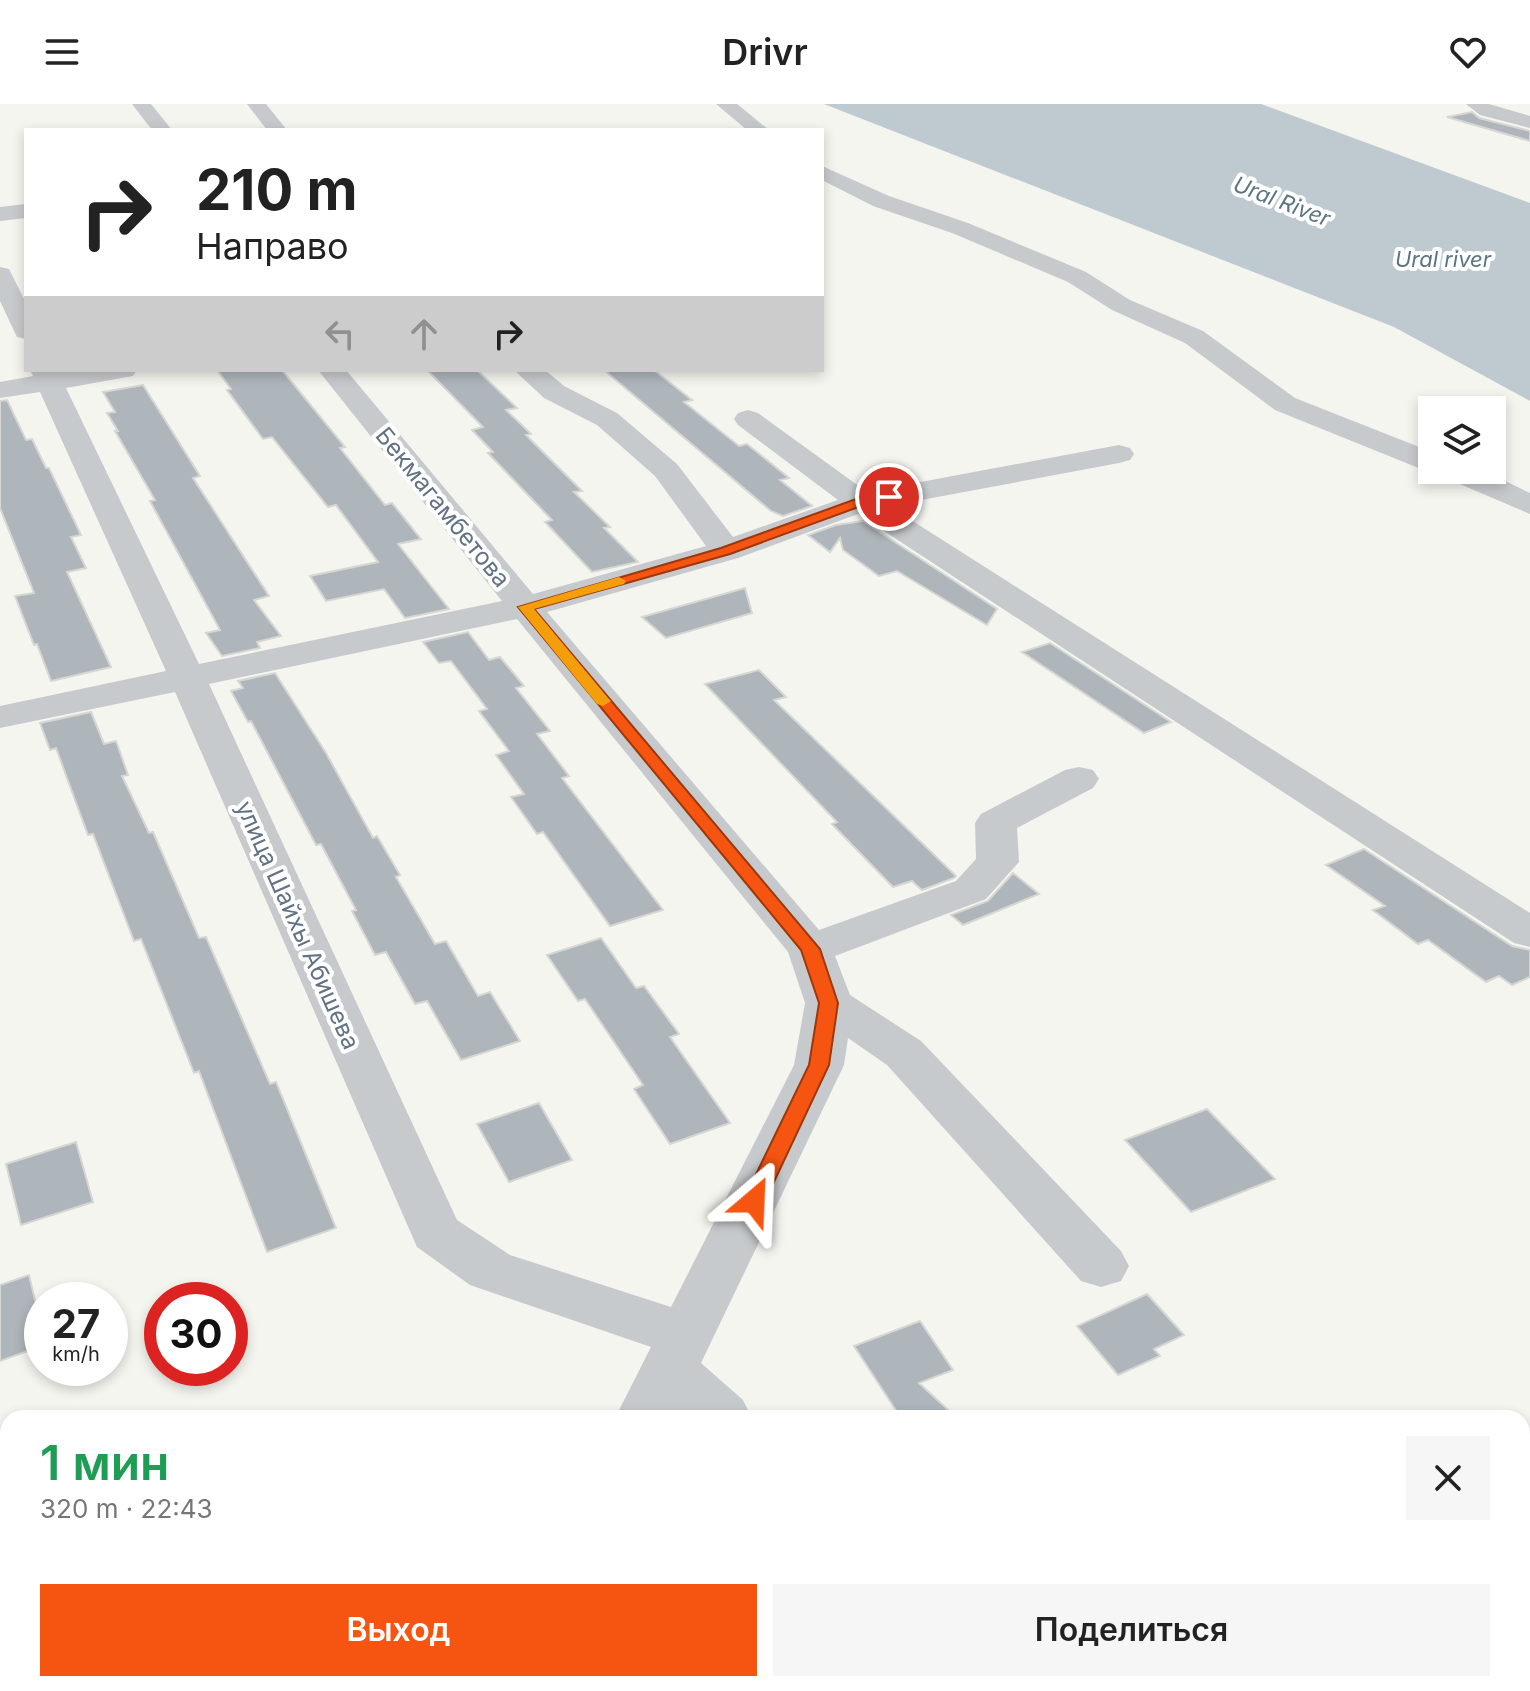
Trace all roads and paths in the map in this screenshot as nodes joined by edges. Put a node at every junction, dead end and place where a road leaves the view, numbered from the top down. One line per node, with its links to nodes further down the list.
1 (141, 104): 6 (street)
2 (256, 104): 7 (street)
3 (725, 104): 8 (street)
4 (1475, 104): 5 (street)
5 (1530, 122)
6 (160, 128)
7 (275, 128)
8 (756, 128)
9 (824, 173): 21 (street)
10 (24, 211): 11 (street)
11 (0, 214)
12 (0, 274): 13 (street)
13 (24, 327)
14 (97, 372): 17 (street)
15 (334, 372): 26 (street, Бекмагамбетова)
16 (530, 372): 25 (street)
17 (46, 376): 18 (street); 27 (street, улица Шайхы Абишева)
18 (0, 390)
19 (748, 419): 23 (street)
20 (1119, 454): 23 (street)
21 (1418, 457)
22 (1490, 484): 24 (street)
23 (861, 502): 25 (street); 30 (street)
24 (1530, 505)
25 (726, 551): 26 (street)
26 (525, 607): 27 (street); 31 (street, Бекмагамбетова)
27 (187, 677): 28 (street); 34 (street, улица Шайхы Абишева)
28 (0, 717)
29 (1079, 779): 31 (street)
30 (1530, 933)
31 (810, 949): 32 (street, Бекмагамбетова)
32 (829, 1003): 33 (street); 34 (street, Бекмагамбетова)
33 (1101, 1266)
34 (667, 1375): 35 (street)
35 (712, 1410)

